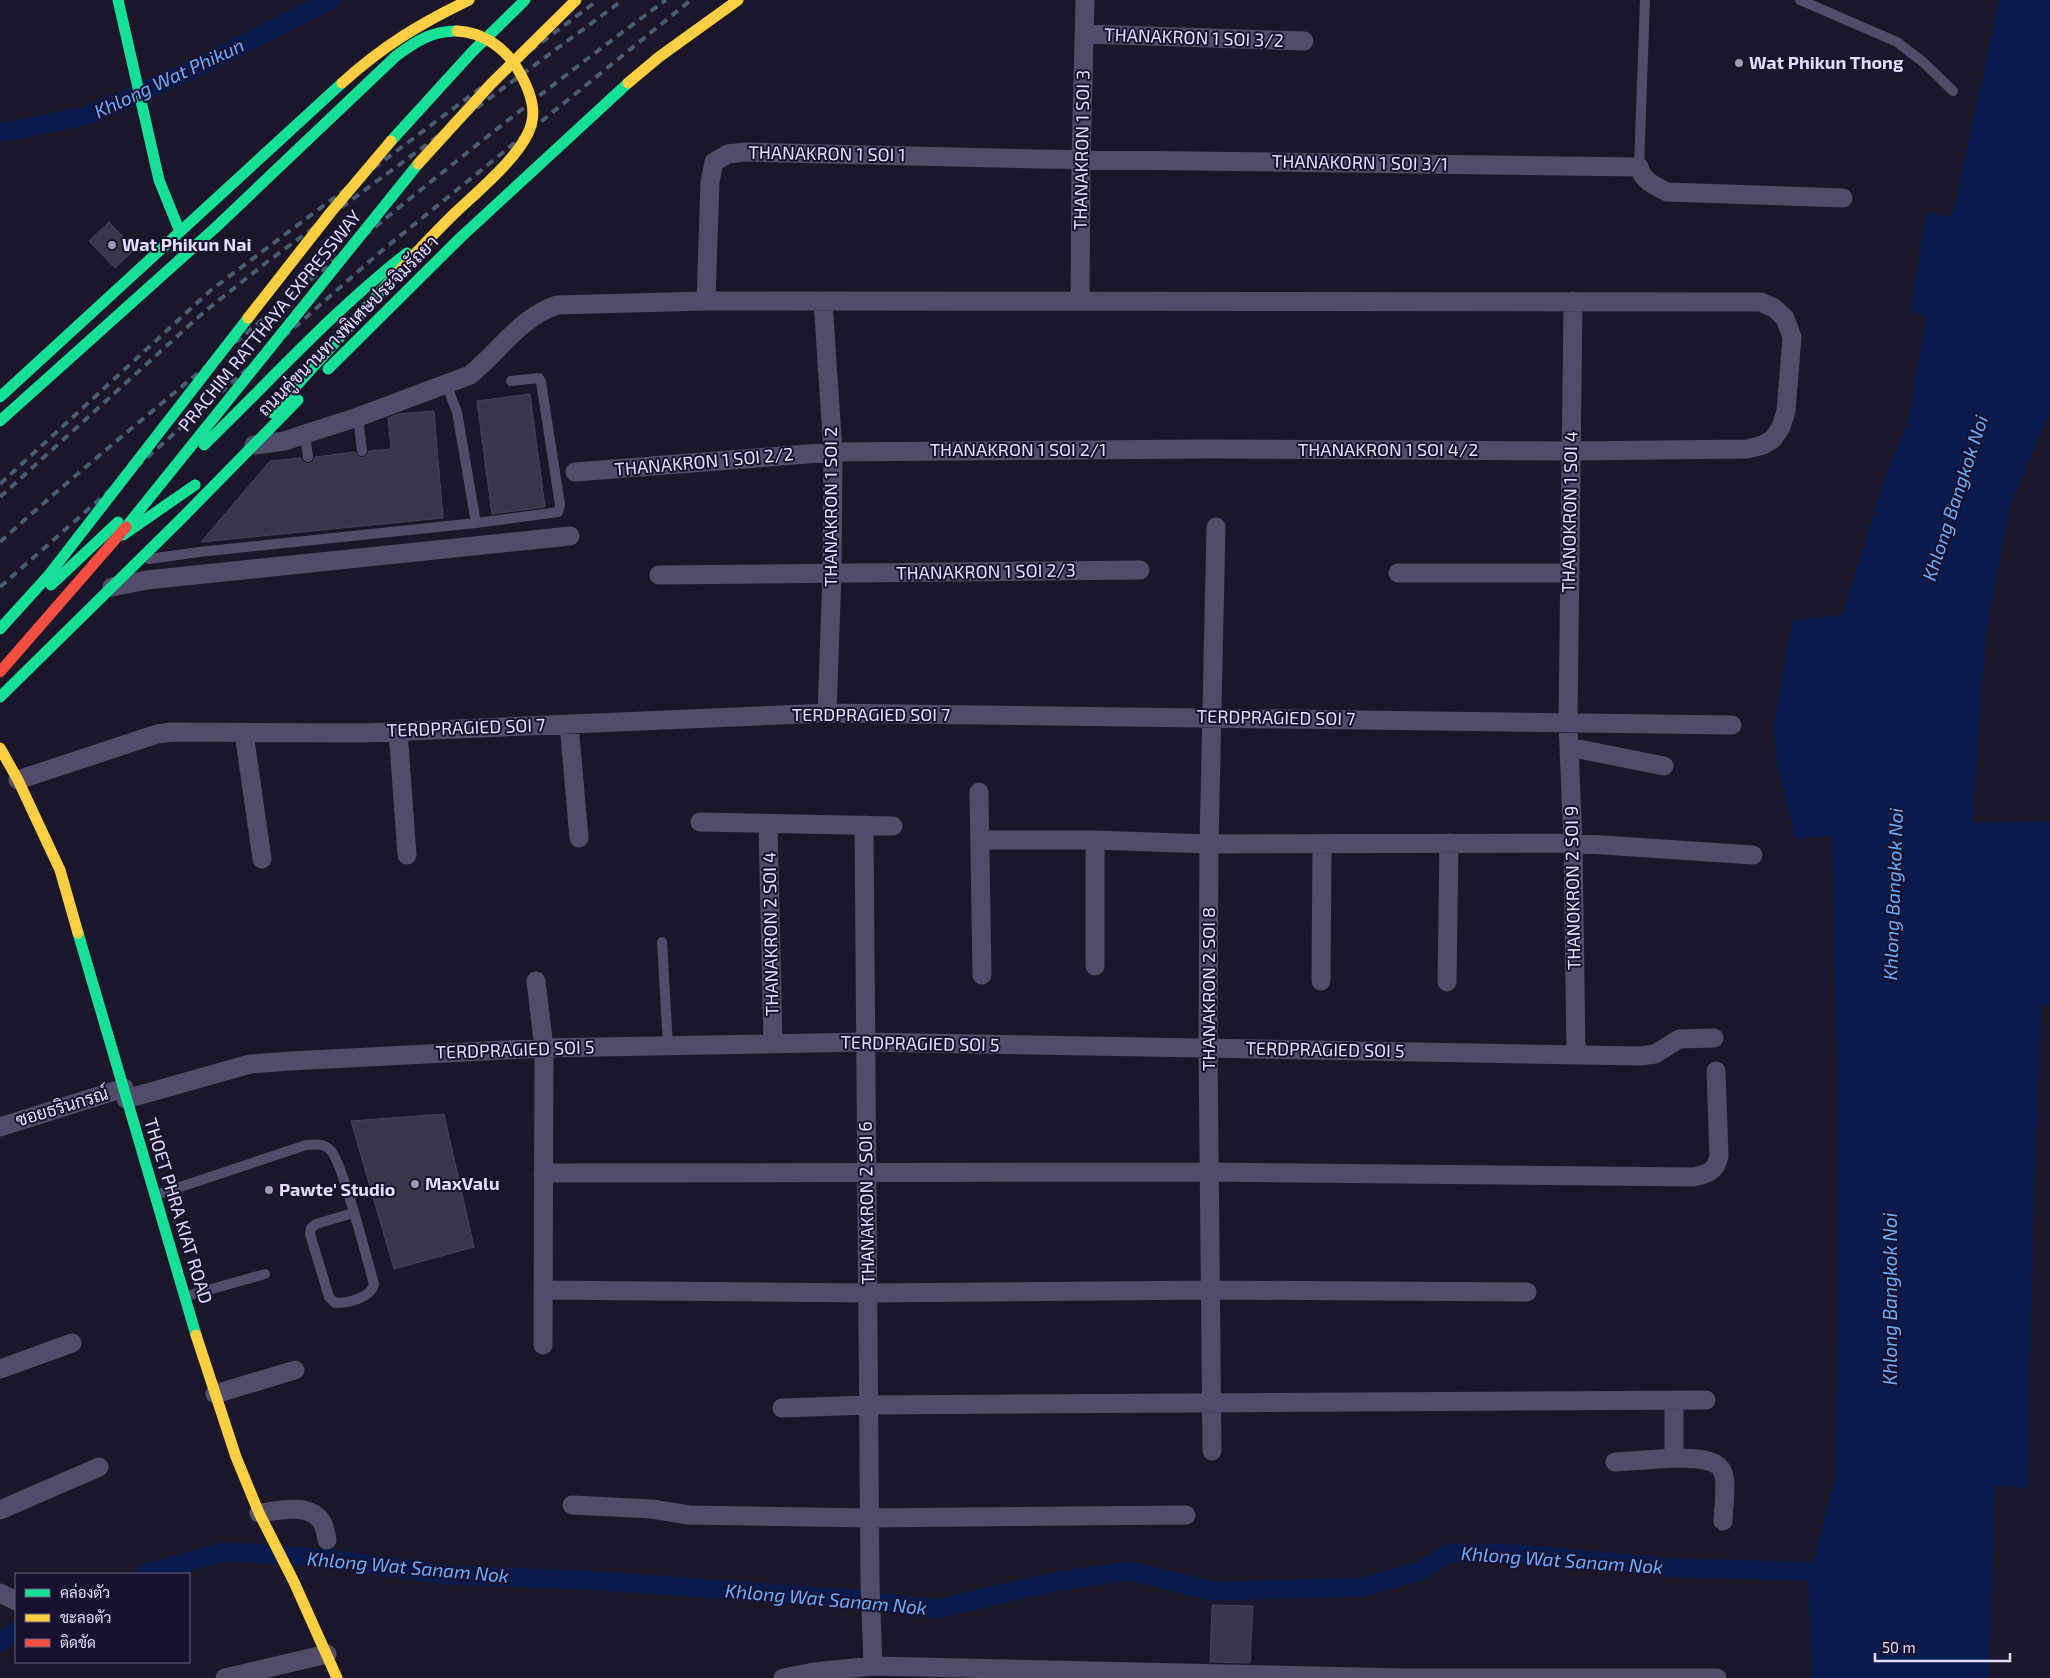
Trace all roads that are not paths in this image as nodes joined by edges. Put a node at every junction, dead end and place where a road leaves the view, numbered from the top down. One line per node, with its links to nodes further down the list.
1 (118, 0): 16 (main road)
2 (469, 0): 16 (main road)
3 (525, 0): 47 (main road, PRACHIM RATTHAYA EXPRESSWAY, bridge)
4 (576, 0): 49 (main road, PRACHIM RATTHAYA EXPRESSWAY, bridge)
5 (738, 0): 14 (main road, ถนนคู่ขนานทางพิเศษประจิมรัถยา)
6 (1085, 0): 9 (street, THANAKRON 1 SOI 3)
7 (1645, 0): 13 (lane)
8 (1800, 0): 11 (lane)
9 (1085, 34): 10 (street, THANAKRON 1 SOI 3/2); 12 (street, THANAKRON 1 SOI 3)
10 (1304, 41)
11 (1953, 91)
12 (1081, 160): 13 (street, THANAKORN 1 SOI 3/1); 17 (street, THANAKRON 1 SOI 3); 18 (street, THANAKRON 1 SOI 1)
13 (1639, 167): 15 (street)
14 (526, 177): 28 (main road, ถนนคู่ขนานทางพิเศษประจิมรัถยา); 40 (main road)
15 (1843, 198)
16 (180, 232): 23 (main road)
17 (1080, 300): 19 (street, THANAKRON 1 SOI 4/2); 20 (street, THANAKRON 1 SOI 4/2)
18 (706, 301): 19 (street, THANAKRON 1 SOI 4/2); 22 (street, THANAKRON 1 SOI 4/2)
19 (823, 301): 32 (street, THANAKRON 1 SOI 2)
20 (1573, 301): 31 (street, THANOKRON 1 SOI 4); 31 (street, THANAKRON 1 SOI 4/2)
21 (511, 381): 36 (lane)
22 (446, 384): 25 (street, THANAKRON 1 SOI 4/2); 36 (lane)
23 (0, 397)
24 (272, 413): 26 (main road, bridge); 35 (main road); 40 (main road)
25 (358, 417): 27 (street, THANAKRON 1 SOI 4/2); 30 (lane)
26 (0, 421)
27 (305, 434): 28 (street, THANAKRON 1 SOI 4/2); 33 (lane)
28 (254, 445): 35 (main road, ถนนคู่ขนานทางพิเศษประจิมรัถยา)
29 (1204, 449): 31 (street, THANAKRON 1 SOI 4/2); 32 (street, THANAKRON 1 SOI 2/1)
30 (362, 451)
31 (1571, 451): 42 (street, THANOKRON 1 SOI 4)
32 (832, 452): 34 (street, THANAKRON 1 SOI 2/2); 43 (street, THANAKRON 1 SOI 2)
33 (308, 457)
34 (575, 472)
35 (181, 519): 39 (main road, ถนนคู่ขนานทางพิเศษประจิมรัถยา)
36 (476, 523): 39 (lane)
37 (1216, 527): 52 (street, THANAKRON 2 SOI 8)
38 (570, 536): 46 (street)
39 (137, 561): 46 (main road, ถนนคู่ขนานทางพิเศษประจิมรัถยา)
40 (76, 562): 48 (main road)
41 (1140, 570): 43 (street, THANAKRON 1 SOI 2/3)
42 (1569, 573): 44 (street); 53 (street, THANOKRON 1 SOI 4)
43 (832, 574): 45 (street, THANAKRON 1 SOI 2/3); 51 (street, THANAKRON 1 SOI 2)
44 (1398, 574)
45 (659, 575)
46 (110, 587): 50 (main road, ถนนคู่ขนานทางพิเศษประจิมรัถยา)
47 (0, 630)
48 (0, 637)
49 (0, 672)
50 (0, 697)
51 (827, 713): 52 (street, TERDPRAGIED SOI 7); 54 (street, TERDPRAGIED SOI 7)
52 (1212, 717): 53 (street, TERDPRAGIED SOI 7); 71 (street, THANAKRON 2 SOI 8)
53 (1568, 723): 55 (street, TERDPRAGIED SOI 7); 58 (street, THANOKRON 2 SOI 9)
54 (569, 724): 56 (street, TERDPRAGIED SOI 7); 67 (street)
55 (1732, 725)
56 (398, 731): 57 (street, TERDPRAGIED SOI 7); 74 (street)
57 (244, 732): 61 (street, TERDPRAGIED SOI 7); 76 (street)
58 (1569, 747): 60 (street); 70 (street, THANOKRON 2 SOI 9)
59 (0, 748): 61 (main road, THOET PHRA KIAT ROAD)
60 (1664, 766)
61 (18, 780): 91 (main road, THOET PHRA KIAT ROAD)
62 (979, 792): 68 (street)
63 (700, 822): 64 (street)
64 (768, 824): 65 (street); 85 (street, THANAKRON 2 SOI 4)
65 (864, 825): 66 (street); 84 (street, THANAKRON 2 SOI 6)
66 (893, 826)
67 (579, 838)
68 (981, 840): 69 (street); 79 (street)
69 (1095, 840): 71 (street); 78 (street)
70 (1573, 843): 73 (street); 75 (street); 89 (street, THANOKRON 2 SOI 9)
71 (1210, 844): 72 (street); 88 (street, THANAKRON 2 SOI 8)
72 (1322, 844): 73 (street); 80 (street)
73 (1449, 844): 82 (street)
74 (407, 855)
75 (1753, 855)
76 (262, 859)
77 (662, 942): 86 (lane)
78 (1096, 966)
79 (982, 975)
80 (1321, 981)
81 (536, 982): 87 (street)
82 (1447, 982)
83 (1714, 1038): 89 (street, TERDPRAGIED SOI 5)
84 (865, 1042): 85 (street, TERDPRAGIED SOI 5); 88 (street, TERDPRAGIED SOI 5); 95 (street, THANAKRON 2 SOI 6)
85 (773, 1044): 86 (street, TERDPRAGIED SOI 5)
86 (668, 1046): 87 (street, TERDPRAGIED SOI 5)
87 (544, 1048): 91 (street, TERDPRAGIED SOI 5); 94 (street)
88 (1208, 1048): 89 (street, TERDPRAGIED SOI 5); 93 (street, THANAKRON 2 SOI 8)
89 (1576, 1054)
90 (1716, 1070): 93 (street)
91 (125, 1093): 92 (street, ซอยธรินกรณ์); 96 (main road, THOET PHRA KIAT ROAD)
92 (0, 1126)
93 (1209, 1172): 95 (street); 100 (street, THANAKRON 2 SOI 8)
94 (544, 1173): 95 (street); 99 (street)
95 (867, 1173): 102 (street, THANAKRON 2 SOI 6)
96 (155, 1196): 97 (lane); 103 (main road, THOET PHRA KIAT ROAD)
97 (353, 1213): 97 (lane)
98 (265, 1274): 103 (lane)
99 (543, 1290): 102 (street); 105 (street)
100 (1211, 1290): 101 (street); 102 (street); 111 (street, THANAKRON 2 SOI 8)
101 (1527, 1292)
102 (868, 1293): 112 (street, THANAKRON 2 SOI 6)
103 (185, 1297): 108 (main road, THOET PHRA KIAT ROAD)
104 (72, 1343): 106 (street)
105 (543, 1345)
106 (0, 1369)
107 (295, 1370): 108 (street)
108 (215, 1394): 120 (main road, THOET PHRA KIAT ROAD)
109 (1674, 1400): 110 (street); 111 (street); 115 (street)
110 (1706, 1400)
111 (1212, 1404): 112 (street); 114 (street, THANAKRON 2 SOI 8)
112 (869, 1405): 113 (street); 122 (street, THANAKRON 2 SOI 6)
113 (782, 1408)
114 (1212, 1450)
115 (1674, 1458): 116 (street); 123 (street)
116 (1615, 1462)
117 (98, 1467): 119 (street)
118 (572, 1505): 122 (street)
119 (0, 1510)
120 (259, 1513): 124 (street); 127 (main road, THOET PHRA KIAT ROAD)
121 (1186, 1515): 122 (street)
122 (869, 1518): 128 (street, THANAKRON 2 SOI 6)
123 (1723, 1521)
124 (327, 1540)
125 (0, 1593): 126 (street)
126 (15, 1600)
127 (327, 1654): 130 (street); 131 (main road, THOET PHRA KIAT ROAD)
128 (873, 1666): 129 (street); 132 (street)
129 (991, 1674): 133 (street)
130 (225, 1678)
131 (337, 1678)
132 (783, 1678)
133 (1717, 1678)

